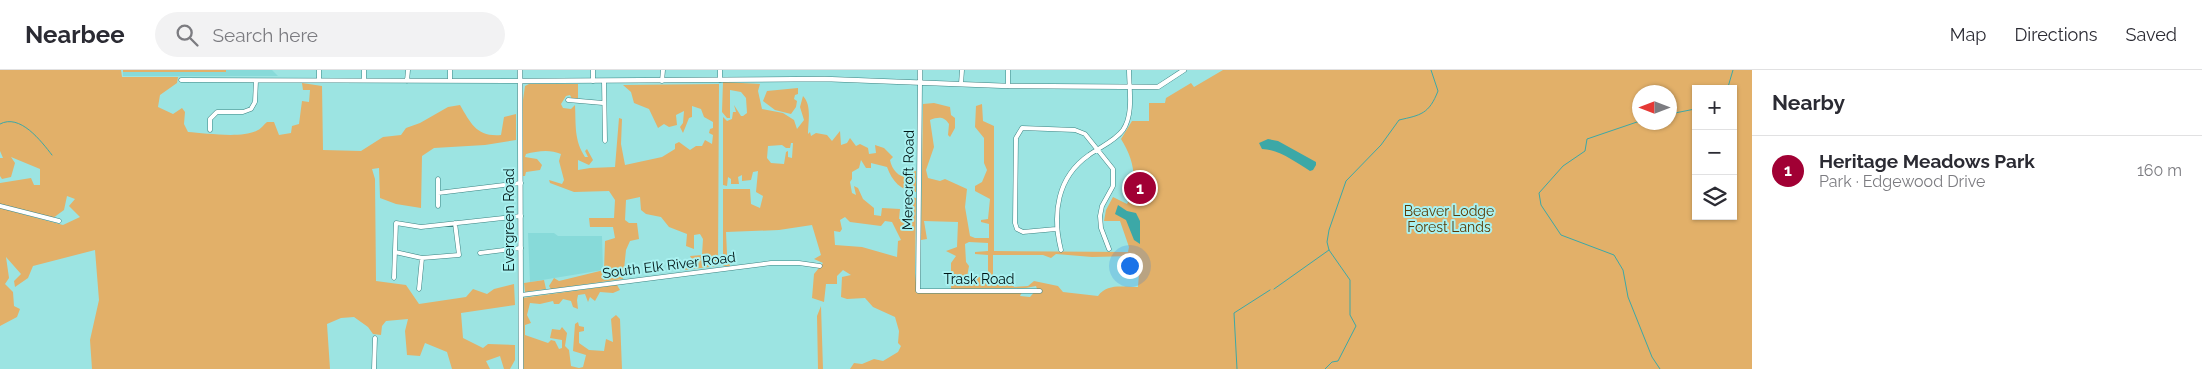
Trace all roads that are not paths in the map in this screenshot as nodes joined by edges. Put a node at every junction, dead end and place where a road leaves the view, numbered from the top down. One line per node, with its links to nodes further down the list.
1 (319, 70): 15 (street)
2 (364, 70): 16 (street)
3 (408, 70): 19 (street)
4 (450, 70): 20 (street)
5 (520, 70): 21 (street, Evergreen Road)
6 (592, 70): 22 (street)
7 (662, 70): 24 (street)
8 (720, 70): 17 (street)
9 (920, 70): 25 (street, Merecroft Road)
10 (962, 70): 26 (street)
11 (1008, 70): 27 (street)
12 (1129, 70): 28 (street)
13 (1184, 70): 28 (street)
14 (181, 80): 18 (street)
15 (319, 80): 16 (street); 18 (street)
16 (364, 80): 19 (street)
17 (720, 80): 24 (street); 25 (street)
18 (256, 81): 31 (street)
19 (407, 81): 20 (street)
20 (450, 81): 21 (street)
21 (520, 81): 22 (street); 37 (street, Evergreen Road)
22 (593, 81): 23 (street)
23 (604, 81): 24 (street); 30 (street)
24 (662, 81)
25 (920, 82): 26 (street); 54 (street, Merecroft Road)
26 (961, 84): 27 (street)
27 (1008, 86): 28 (street)
28 (1129, 87): 35 (street)
29 (568, 100): 30 (street)
30 (603, 103): 33 (street)
31 (210, 130)
32 (598, 132): 33 (street)
33 (604, 132): 34 (street)
34 (605, 141)
35 (1098, 148): 44 (street); 44 (street); 46 (street)
36 (438, 179): 38 (street)
37 (520, 183): 38 (street); 41 (street, Evergreen Road)
38 (438, 192): 40 (street)
39 (0, 206): 42 (street)
40 (438, 206)
41 (521, 216): 43 (street); 45 (street, Evergreen Road)
42 (59, 221)
43 (455, 223): 48 (street); 50 (street)
44 (1056, 229): 47 (street)
45 (521, 248): 49 (street); 56 (street, Evergreen Road)
46 (1109, 249)
47 (1061, 250)
48 (395, 252): 50 (street); 52 (street)
49 (480, 253)
50 (422, 258): 53 (street)
51 (820, 266): 56 (street, South Elk River Road)
52 (394, 278)
53 (420, 289)
54 (918, 291): 55 (street, Trask Road)
55 (1040, 291)
56 (521, 295): 59 (street, Evergreen Road)
57 (375, 338): 58 (street)
58 (374, 369)
59 (521, 369)

